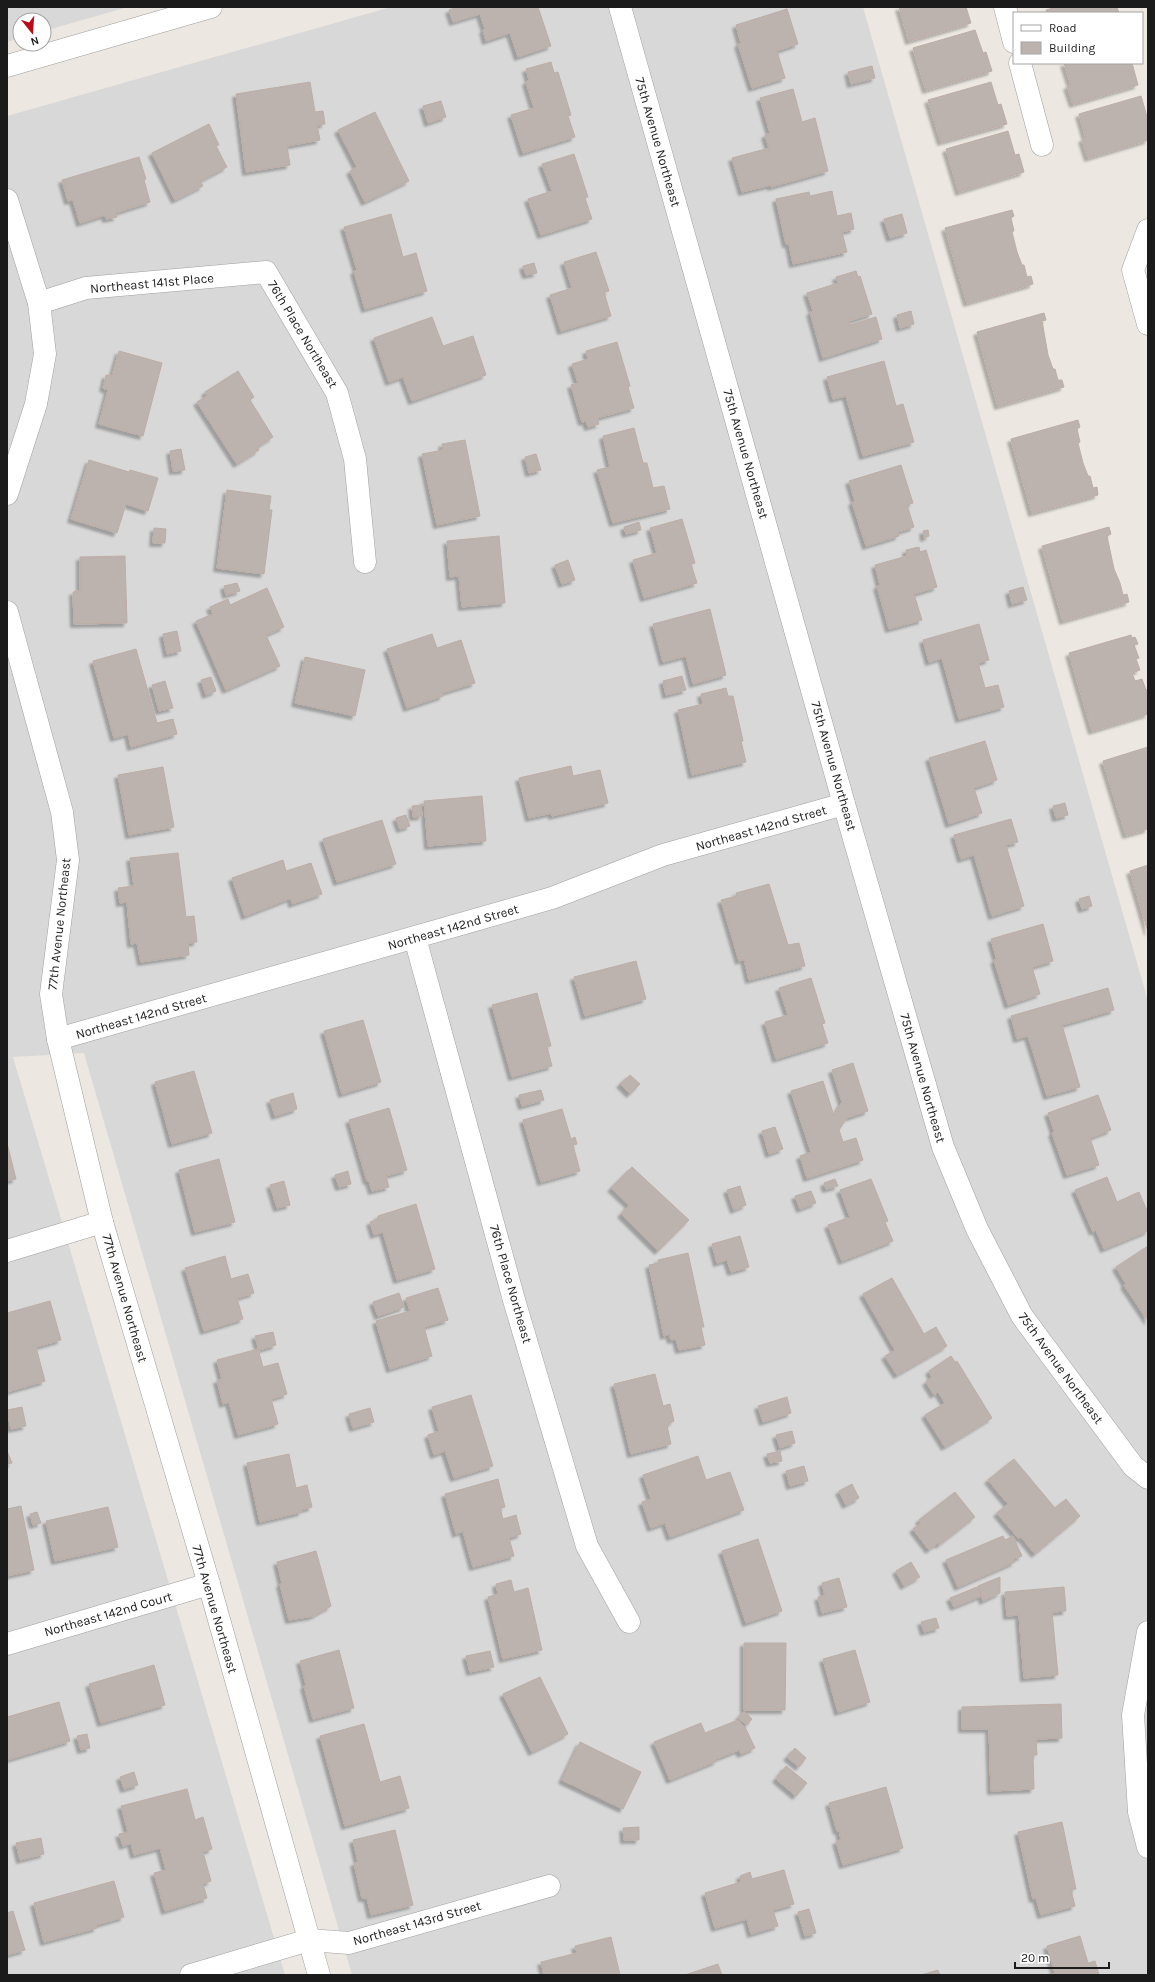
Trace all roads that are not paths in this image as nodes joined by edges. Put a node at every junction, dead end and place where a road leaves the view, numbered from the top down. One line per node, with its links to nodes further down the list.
1 (211, 7): 6 (street)
2 (620, 7): 16 (street, 75th Avenue Northeast)
3 (1005, 7): 4 (street)
4 (1013, 38)
5 (1020, 64): 7 (street)
6 (7, 66)
7 (1042, 145)
8 (7, 200): 11 (street)
9 (1148, 230): 12 (street)
10 (266, 272): 11 (street, Northeast 141st Place); 14 (street, 76th Place Northeast)
11 (39, 303): 13 (street)
12 (1148, 324)
13 (7, 494)
14 (365, 562)
15 (7, 612): 18 (street, 77th Avenue Northeast)
16 (844, 804): 17 (street, Northeast 142nd Street); 21 (street, 75th Avenue Northeast)
17 (415, 938): 18 (street, Northeast 142nd Street); 23 (street, 76th Place Northeast)
18 (58, 1039): 19 (street, 77th Avenue Northeast)
19 (102, 1222): 20 (street); 22 (street, 77th Avenue Northeast)
20 (7, 1251)
21 (1148, 1478)
22 (209, 1584): 25 (street, Northeast 142nd Court); 28 (street, 77th Avenue Northeast)
23 (629, 1622)
24 (1148, 1632): 26 (street)
25 (7, 1644)
26 (1148, 1847)
27 (549, 1886): 28 (street, Northeast 143rd Street)
28 (309, 1940): 29 (street, Northeast 143rd Street); 30 (street, 77th Avenue Northeast)
29 (191, 1975)
30 (318, 1975)

